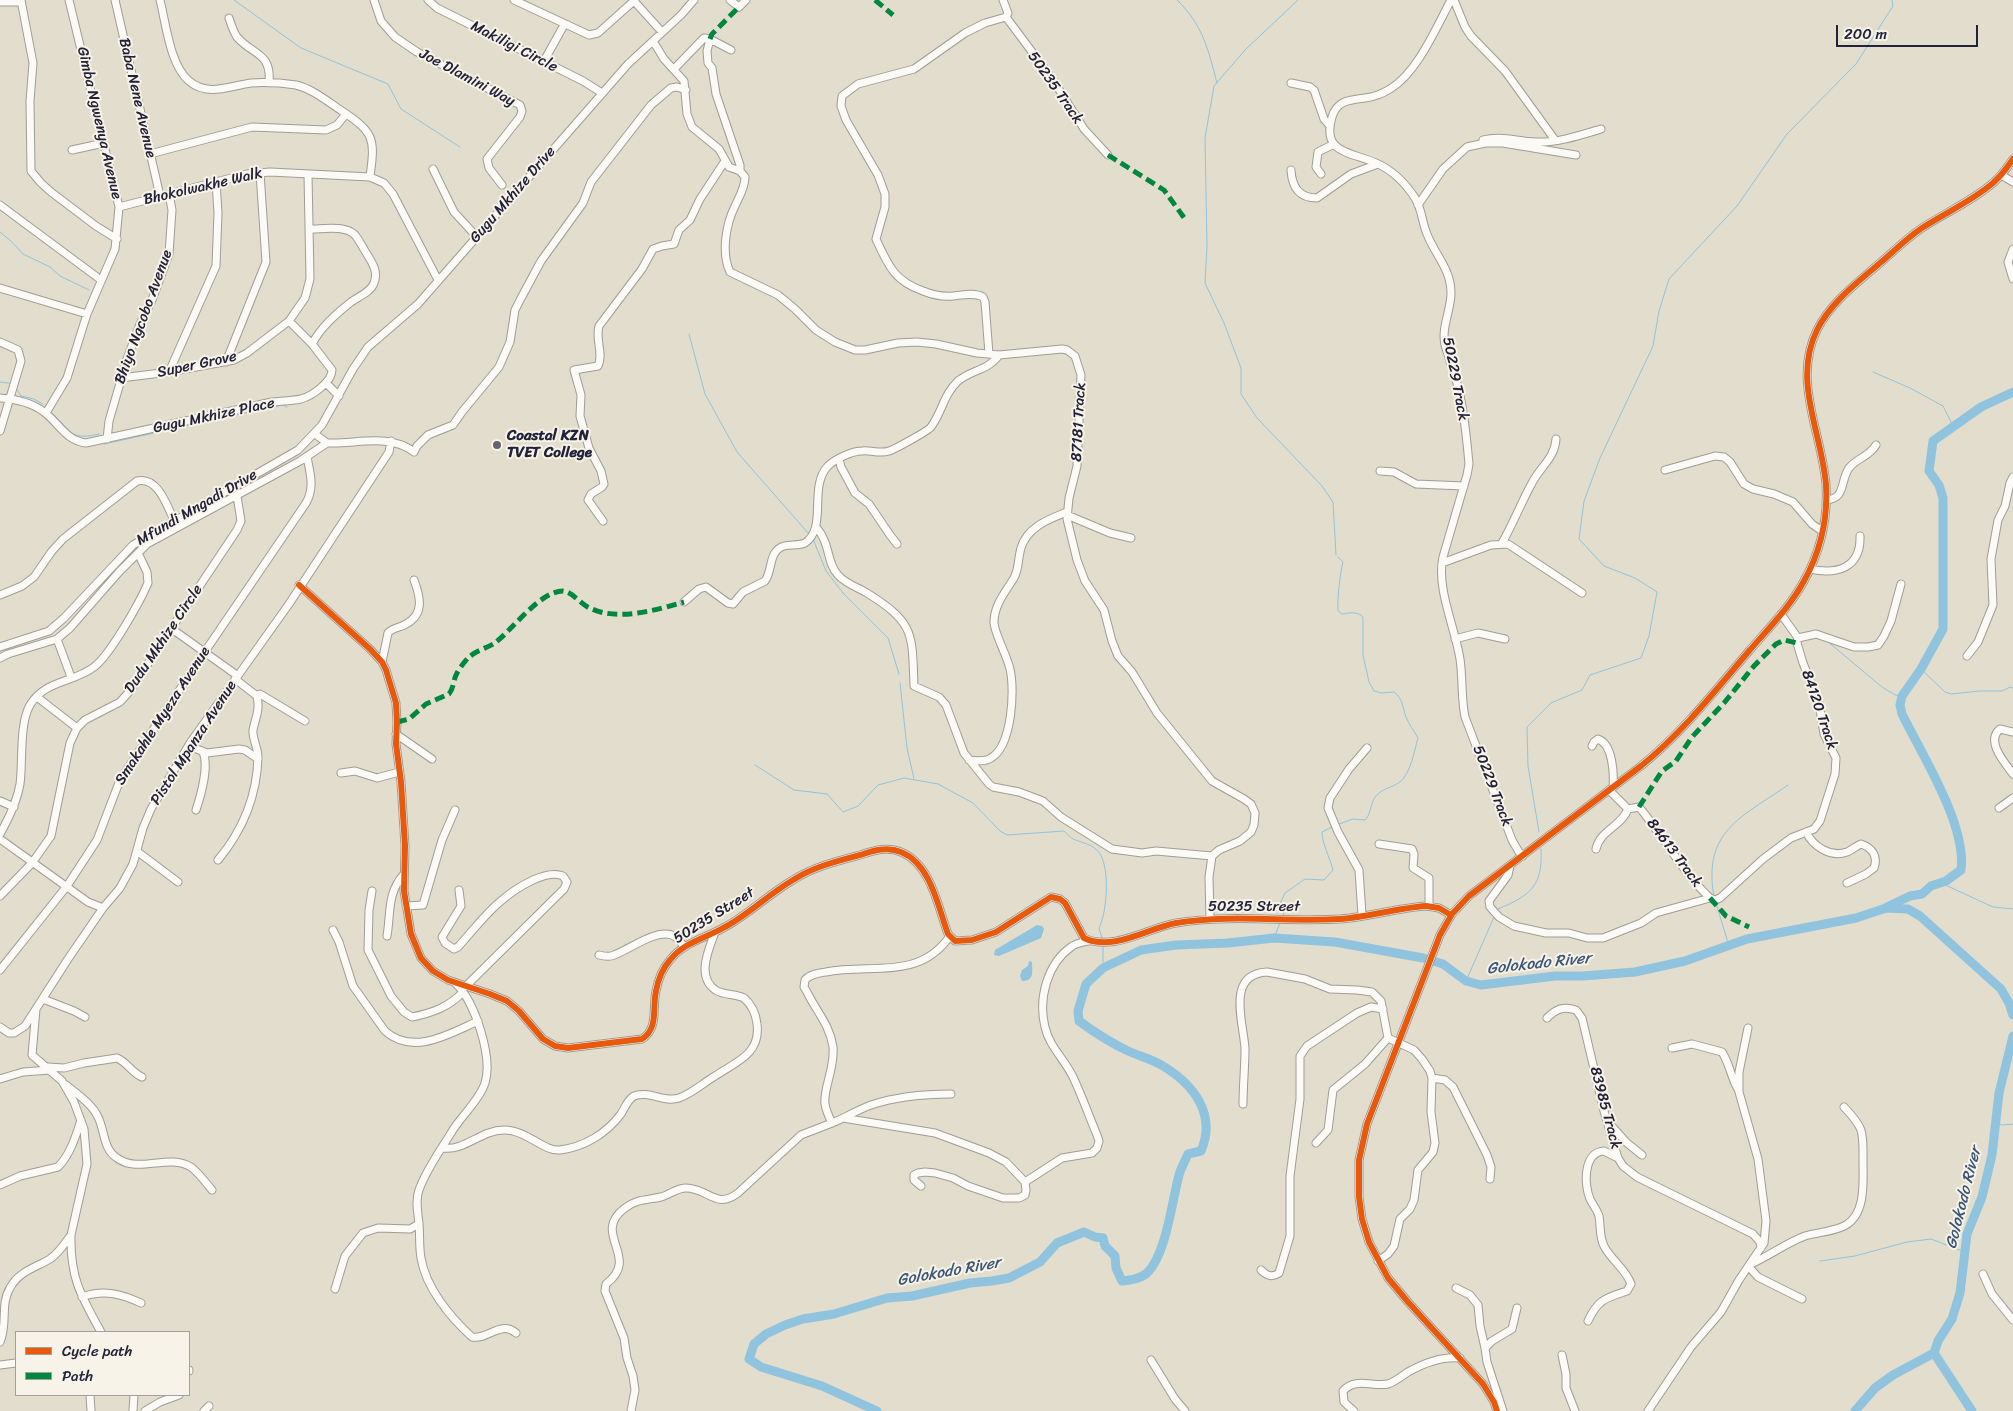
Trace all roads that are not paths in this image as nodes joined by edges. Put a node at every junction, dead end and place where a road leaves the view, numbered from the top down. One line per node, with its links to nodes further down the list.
1 (69, 0): 32 (street, Gimba Ngwenya Avenue)
2 (115, 0): 36 (street, Baba Nene Avenue)
3 (160, 0): 24 (street)
4 (374, 0): 52 (street, Joe Dlamini Way)
5 (428, 0): 22 (street, Makiligi Circle)
6 (514, 0): 17 (street)
7 (634, 0): 17 (street); 18 (street)
8 (694, 0): 18 (street, Gugu Mkhize Drive)
9 (730, 0): 10 (street)
10 (746, 0)
11 (1003, 0): 16 (street)
12 (1453, 0): 29 (street); 31 (street)
13 (21, 1): 14 (street); 60 (street)
14 (0, 2)
15 (229, 18): 24 (street)
16 (1006, 18): 37 (street, 50235 Track); 70 (street)
17 (564, 25): 22 (street)
18 (662, 32): 20 (street, Gugu Mkhize Drive)
19 (710, 39): 21 (street); 23 (street); 43 (street)
20 (652, 41): 23 (street); 27 (street, Gugu Mkhize Drive)
21 (731, 50)
22 (544, 62): 27 (street, Makiligi Circle)
23 (674, 69): 26 (street)
24 (269, 83): 28 (street)
25 (1292, 83): 29 (street)
26 (686, 90): 40 (street); 84 (street)
27 (602, 93): 59 (street, Gugu Mkhize Drive)
28 (346, 114): 36 (street); 49 (street)
29 (1330, 126): 33 (street)
30 (1601, 129): 31 (street)
31 (1555, 140): 34 (street)
32 (104, 143): 35 (street); 57 (street, Gimba Ngwenya Avenue)
33 (1334, 144): 41 (street, 50229 Track); 47 (street)
34 (1467, 147): 38 (street); 56 (street)
35 (72, 150)
36 (150, 154): 54 (street, Baba Nene Avenue)
37 (1108, 155)
38 (1576, 155)
39 (2013, 159): 48 (street)
40 (725, 161): 43 (street); 97 (street)
41 (1378, 164): 44 (street); 56 (street, 50229 Track)
42 (433, 169): 59 (street)
43 (740, 170): 70 (street, 87181 Track)
44 (1291, 170)
45 (260, 173): 46 (street, Bhokolwakhe Walk); 50 (street, Bhokolwakhe Walk); 72 (street)
46 (308, 174): 49 (street, Bhokolwakhe Walk); 58 (street, Super Grove)
47 (1321, 174)
48 (2002, 175): 51 (street); 94 (street)
49 (370, 177): 64 (street, Bhokolwakhe Walk)
50 (216, 182): 53 (street, Bhokolwakhe Walk); 73 (street)
51 (2013, 182)
52 (502, 185)
53 (169, 194): 54 (street, Bhokolwakhe Walk); 74 (street, Bhiyo Ngcobo Avenue)
54 (160, 196): 57 (street, Bhokolwakhe Walk)
55 (0, 205): 63 (street)
56 (1418, 205): 92 (street, 50229 Track)
57 (119, 207): 60 (street, Gimba Ngwenya Avenue)
58 (310, 229): 67 (street, Super Grove); 69 (street)
59 (477, 237): 64 (street, Gugu Mkhize Drive)
60 (117, 239): 63 (street, Gimba Ngwenya Avenue)
61 (2013, 249): 62 (street)
62 (2013, 279)
63 (101, 280): 66 (street, Gimba Ngwenya Avenue)
64 (438, 280): 76 (street, Gugu Mkhize Drive)
65 (0, 288): 66 (street)
66 (87, 314): 79 (street, Gimba Ngwenya Avenue)
67 (289, 321): 69 (street); 72 (street, Super Grove)
68 (0, 342): 78 (street)
69 (312, 344): 75 (street)
70 (989, 354): 71 (street, 87181 Track)
71 (1000, 355): 88 (street); 95 (street, 87181 Track)
72 (226, 362): 73 (street, Super Grove)
73 (169, 372): 74 (street, Super Grove)
74 (122, 378): 82 (street, Bhiyo Ngcobo Avenue)
75 (326, 382): 76 (street); 82 (street, Gugu Mkhize Place)
76 (339, 396): 81 (street, Mfundi Mngadi Drive)
77 (0, 398): 78 (street)
78 (9, 398): 79 (street); 80 (street)
79 (46, 413): 82 (street, Gugu Mkhize Place)
80 (0, 431)
81 (314, 434): 85 (street); 96 (street, Mfundi Mngadi Drive)
82 (107, 439)
83 (1556, 439): 102 (street)
84 (391, 441): 85 (street); 109 (street, Pistol Mpanza Avenue)
85 (327, 443): 87 (street)
86 (1876, 445): 94 (street)
87 (306, 457): 93 (street); 120 (street, Smakahle Myeza Avenue)
88 (839, 459): 98 (street); 103 (street)
89 (1665, 470): 99 (street)
90 (1380, 471): 92 (street)
91 (2013, 477): 121 (street)
92 (1464, 486): 105 (street, 50229 Track)
93 (237, 496): 104 (street); 114 (street, Dudu Mkhize Circle)
94 (1826, 500): 99 (street)
95 (1067, 514): 101 (street); 138 (street); 156 (street, 87181 Track)
96 (174, 520): 111 (street); 119 (street, Mfundi Mngadi Drive)
97 (603, 521)
98 (816, 527): 112 (street); 138 (street)
99 (1822, 531): 106 (street)
100 (1860, 536): 106 (street)
101 (1131, 538)
102 (1502, 543): 105 (street); 110 (street)
103 (897, 544)
104 (138, 552): 118 (street); 125 (street)
105 (1442, 563): 115 (street, 50229 Track)
106 (1810, 569): 113 (street)
107 (414, 580): 123 (street)
108 (1901, 584): 117 (street)
109 (299, 585): 123 (street, 50235 Street); 124 (street, Pistol Mpanza Avenue)
110 (1582, 593)
111 (0, 595)
112 (684, 602)
113 (1782, 614): 117 (street, 84120 Track); 142 (street)
114 (172, 629): 120 (street); 129 (street, Dudu Mkhize Circle)
115 (1455, 638): 116 (street); 157 (street, 50229 Track)
116 (1505, 638)
117 (1798, 638): 150 (street, 84120 Track)
118 (57, 639): 122 (street); 125 (street)
119 (0, 647)
120 (204, 653): 124 (street); 164 (street, Smakahle Myeza Avenue)
121 (1968, 656)
122 (0, 658)
123 (382, 662): 131 (street, 50235 Street)
124 (236, 677): 126 (street); 132 (street, Pistol Mpanza Avenue)
125 (71, 678): 127 (street)
126 (257, 696): 128 (street); 136 (street)
127 (36, 697): 129 (street); 145 (street)
128 (305, 721)
129 (77, 728): 159 (street)
130 (2013, 732): 141 (street)
131 (396, 734): 137 (street); 139 (street, 50235 Street)
132 (189, 746): 135 (street); 155 (street, Pistol Mpanza Avenue)
133 (1592, 746): 142 (street)
134 (1368, 748): 172 (street)
135 (203, 752): 136 (street); 148 (street)
136 (258, 759): 158 (street)
137 (432, 759)
138 (969, 760): 156 (street)
139 (399, 772): 140 (street); 161 (street, 50235 Street)
140 (341, 773)
141 (2013, 774)
142 (1611, 788): 147 (street); 157 (street)
143 (2013, 798): 146 (street)
144 (0, 801): 145 (street)
145 (14, 807): 151 (street)
146 (1999, 808)
147 (1628, 809): 154 (street); 168 (street, 84613 Track)
148 (196, 810)
149 (455, 810): 169 (street)
150 (1806, 832): 163 (street); 168 (street, 84120 Track)
151 (0, 834)
152 (0, 839): 159 (street)
153 (1379, 844): 170 (street)
154 (1596, 849)
155 (138, 852): 162 (street); 171 (street, Pistol Mpanza Avenue)
156 (1212, 856): 174 (street)
157 (1523, 856): 160 (street)
158 (218, 860)
159 (32, 863): 164 (street); 167 (street)
160 (1510, 866): 168 (street, 84120 Track); 173 (street)
161 (404, 874): 169 (street, 50235 Street); 177 (street)
162 (178, 882)
163 (1847, 883)
164 (67, 886): 171 (street); 182 (street, Smakahle Myeza Avenue)
165 (459, 890): 183 (street)
166 (372, 891): 183 (street)
167 (0, 896)
168 (1710, 898)
169 (406, 906): 183 (street, 50235 Street)
170 (1429, 906): 172 (street, 50235 Street); 173 (street, 50235 Street)
171 (103, 908): 184 (street, Pistol Mpanza Avenue)
172 (1362, 915): 174 (street, 50235 Street)
173 (1452, 915): 193 (street)
174 (1210, 919): 179 (street, 50235 Street)
175 (333, 930): 189 (street)
176 (715, 932): 178 (street, 50235 Street); 180 (street, 50235 Street); 209 (street)
177 (387, 936)
178 (950, 936): 179 (street); 207 (street)
179 (1090, 941): 213 (street)
180 (685, 947): 181 (street); 183 (street, 50235 Street)
181 (599, 955)
182 (0, 970)
183 (465, 989): 189 (street)
184 (43, 999): 185 (street, Pistol Mpanza Avenue); 187 (street)
185 (36, 1008): 190 (street, Pistol Mpanza Avenue); 195 (street)
186 (1383, 1009): 192 (street); 202 (street); 222 (street)
187 (85, 1017)
188 (1547, 1018): 206 (street, 83985 Track)
189 (478, 1021): 209 (street)
190 (0, 1027)
191 (1748, 1028): 200 (street)
192 (1388, 1038): 193 (street); 208 (street)
193 (1399, 1042): 197 (street); 220 (street)
194 (1672, 1048): 200 (street)
195 (48, 1069): 196 (street); 198 (street); 199 (street)
196 (142, 1076)
197 (1432, 1078): 212 (street); 220 (street)
198 (0, 1079)
199 (63, 1083): 205 (street); 216 (street)
200 (1739, 1092): 219 (street)
201 (951, 1094): 204 (street)
202 (1242, 1104)
203 (1844, 1107): 221 (street)
204 (843, 1118): 207 (street); 213 (street)
205 (82, 1120): 214 (street); 218 (street)
206 (1607, 1121): 210 (street); 211 (street, 83985 Track)
207 (832, 1122): 247 (street)
208 (1316, 1143)
209 (443, 1148): 217 (street)
210 (1642, 1155)
211 (1618, 1158): 219 (street, 83985 Track); 231 (street)
212 (1490, 1179)
213 (1025, 1182): 215 (street)
214 (0, 1184)
215 (921, 1186)
216 (212, 1190)
217 (419, 1224): 225 (street); 233 (street)
218 (71, 1235): 226 (street); 234 (street)
219 (1761, 1248): 221 (street)
220 (1378, 1261): 237 (street)
221 (1750, 1266): 227 (street); 253 (street)
222 (1261, 1270)
223 (1983, 1274): 230 (street)
224 (1456, 1288): 235 (street)
225 (335, 1289)
226 (82, 1297): 228 (street); 232 (street)
227 (1802, 1299)
228 (142, 1303)
229 (1518, 1308): 235 (street)
230 (2013, 1320)
231 (1588, 1321)
232 (100, 1331)
233 (516, 1333)
234 (0, 1342)
235 (1485, 1348): 251 (street)
236 (1562, 1355): 252 (street)
237 (1460, 1358): 249 (street); 250 (street)
238 (1152, 1360): 248 (street)
239 (15, 1363): 240 (street)
240 (0, 1365)
241 (90, 1396): 244 (street)
242 (134, 1396): 245 (street)
243 (176, 1396): 246 (street)
244 (91, 1411)
245 (134, 1411)
246 (145, 1411)
247 (631, 1411)
248 (1185, 1411)
249 (1354, 1411)
250 (1497, 1411)
251 (1504, 1411)
252 (1575, 1411)
253 (1648, 1411)

